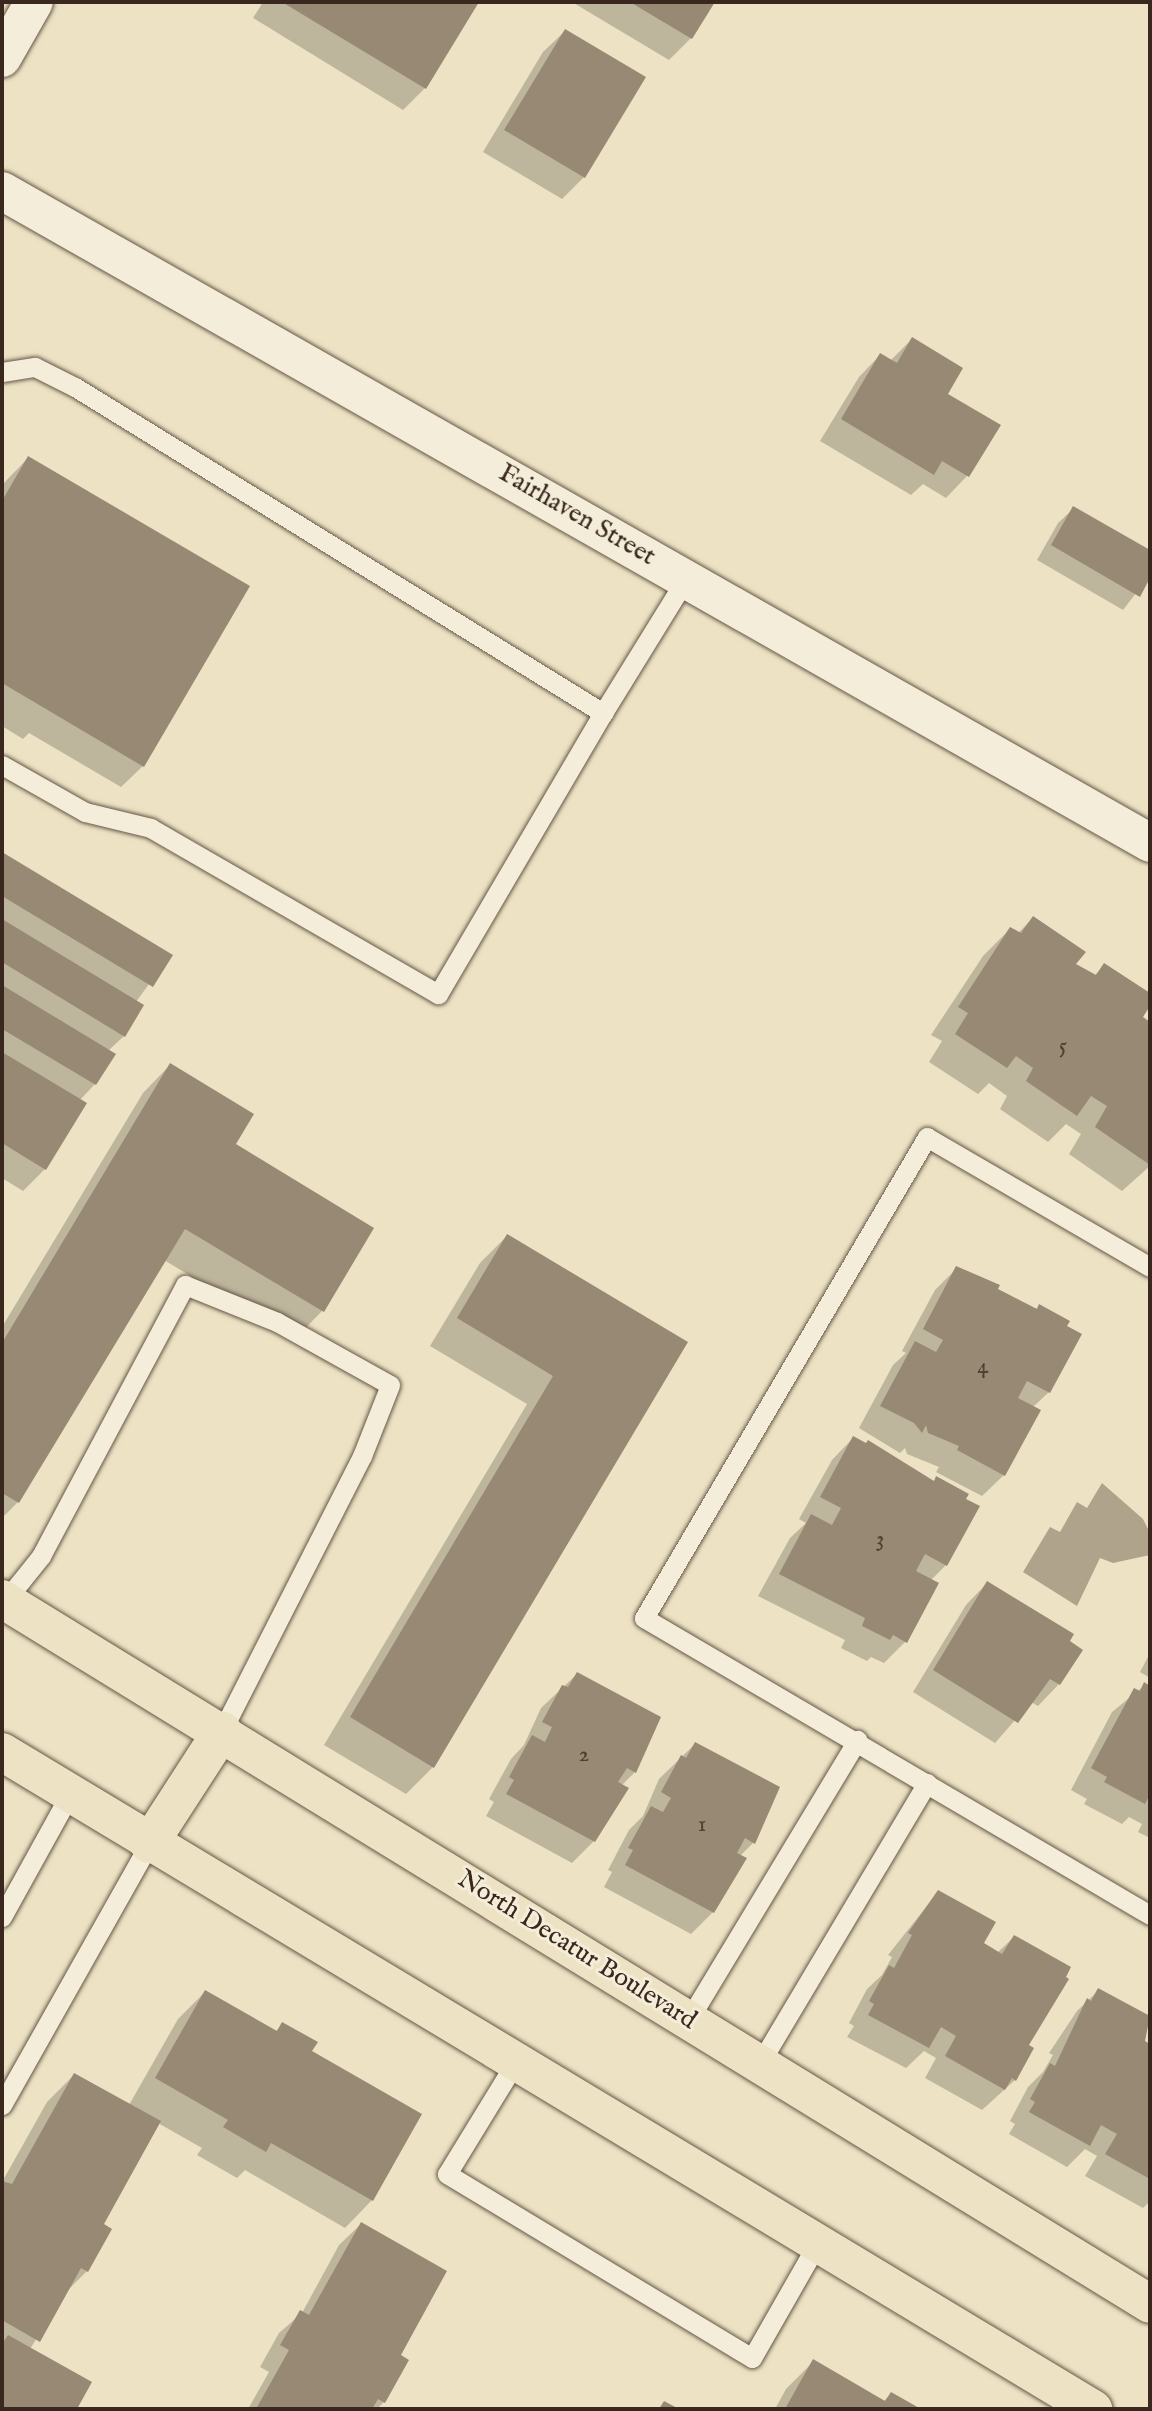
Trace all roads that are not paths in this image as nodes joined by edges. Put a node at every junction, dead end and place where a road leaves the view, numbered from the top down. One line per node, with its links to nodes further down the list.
1 (34, 2): 2 (street)
2 (2, 58)
3 (2, 191): 5 (street, Fairhaven Street)
4 (2, 372): 6 (lane)
5 (687, 577): 6 (lane); 8 (street, Fairhaven Street)
6 (603, 713): 7 (lane)
7 (2, 765)
8 (1150, 843)
9 (1150, 1266): 12 (lane)
10 (3, 1600): 11 (main road, North Decatur Boulevard); 11 (lane)
11 (222, 1731): 16 (main road); 19 (main road, North Decatur Boulevard)
12 (857, 1740): 14 (lane); 19 (lane)
13 (2, 1752): 15 (main road)
14 (927, 1783): 17 (lane); 21 (lane)
15 (71, 1794): 16 (main road); 18 (lane)
16 (149, 1844): 20 (main road); 22 (lane)
17 (1150, 1915)
18 (2, 1917)
19 (689, 2019): 21 (main road, North Decatur Boulevard)
20 (515, 2063): 23 (main road); 23 (lane)
21 (760, 2063): 24 (main road, North Decatur Boulevard)
22 (2, 2105)
23 (817, 2244): 25 (main road)
24 (1150, 2304)
25 (1093, 2409)

